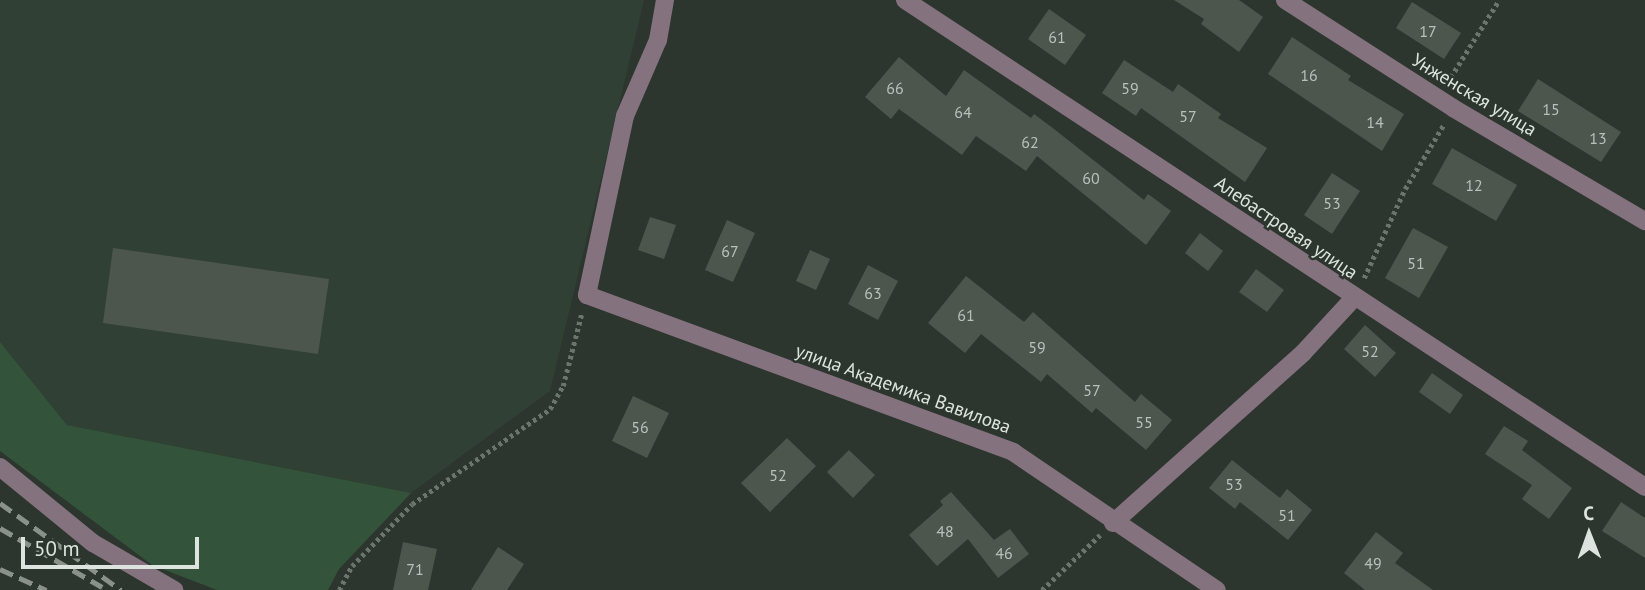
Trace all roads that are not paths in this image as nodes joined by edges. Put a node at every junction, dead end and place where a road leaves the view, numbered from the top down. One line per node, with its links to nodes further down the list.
1 (665, 0): 8 (street, улица Академика Вавилова)
2 (905, 0): 5 (street, Алебастровая улица)
3 (1285, 0): 4 (street, Унженская улица)
4 (1645, 221)
5 (1354, 298): 7 (street, Алебастровая улица); 8 (street)
6 (0, 467): 9 (street)
7 (1645, 487)
8 (1113, 523): 10 (street, улица Академика Вавилова)
9 (173, 590)
10 (1217, 590)

